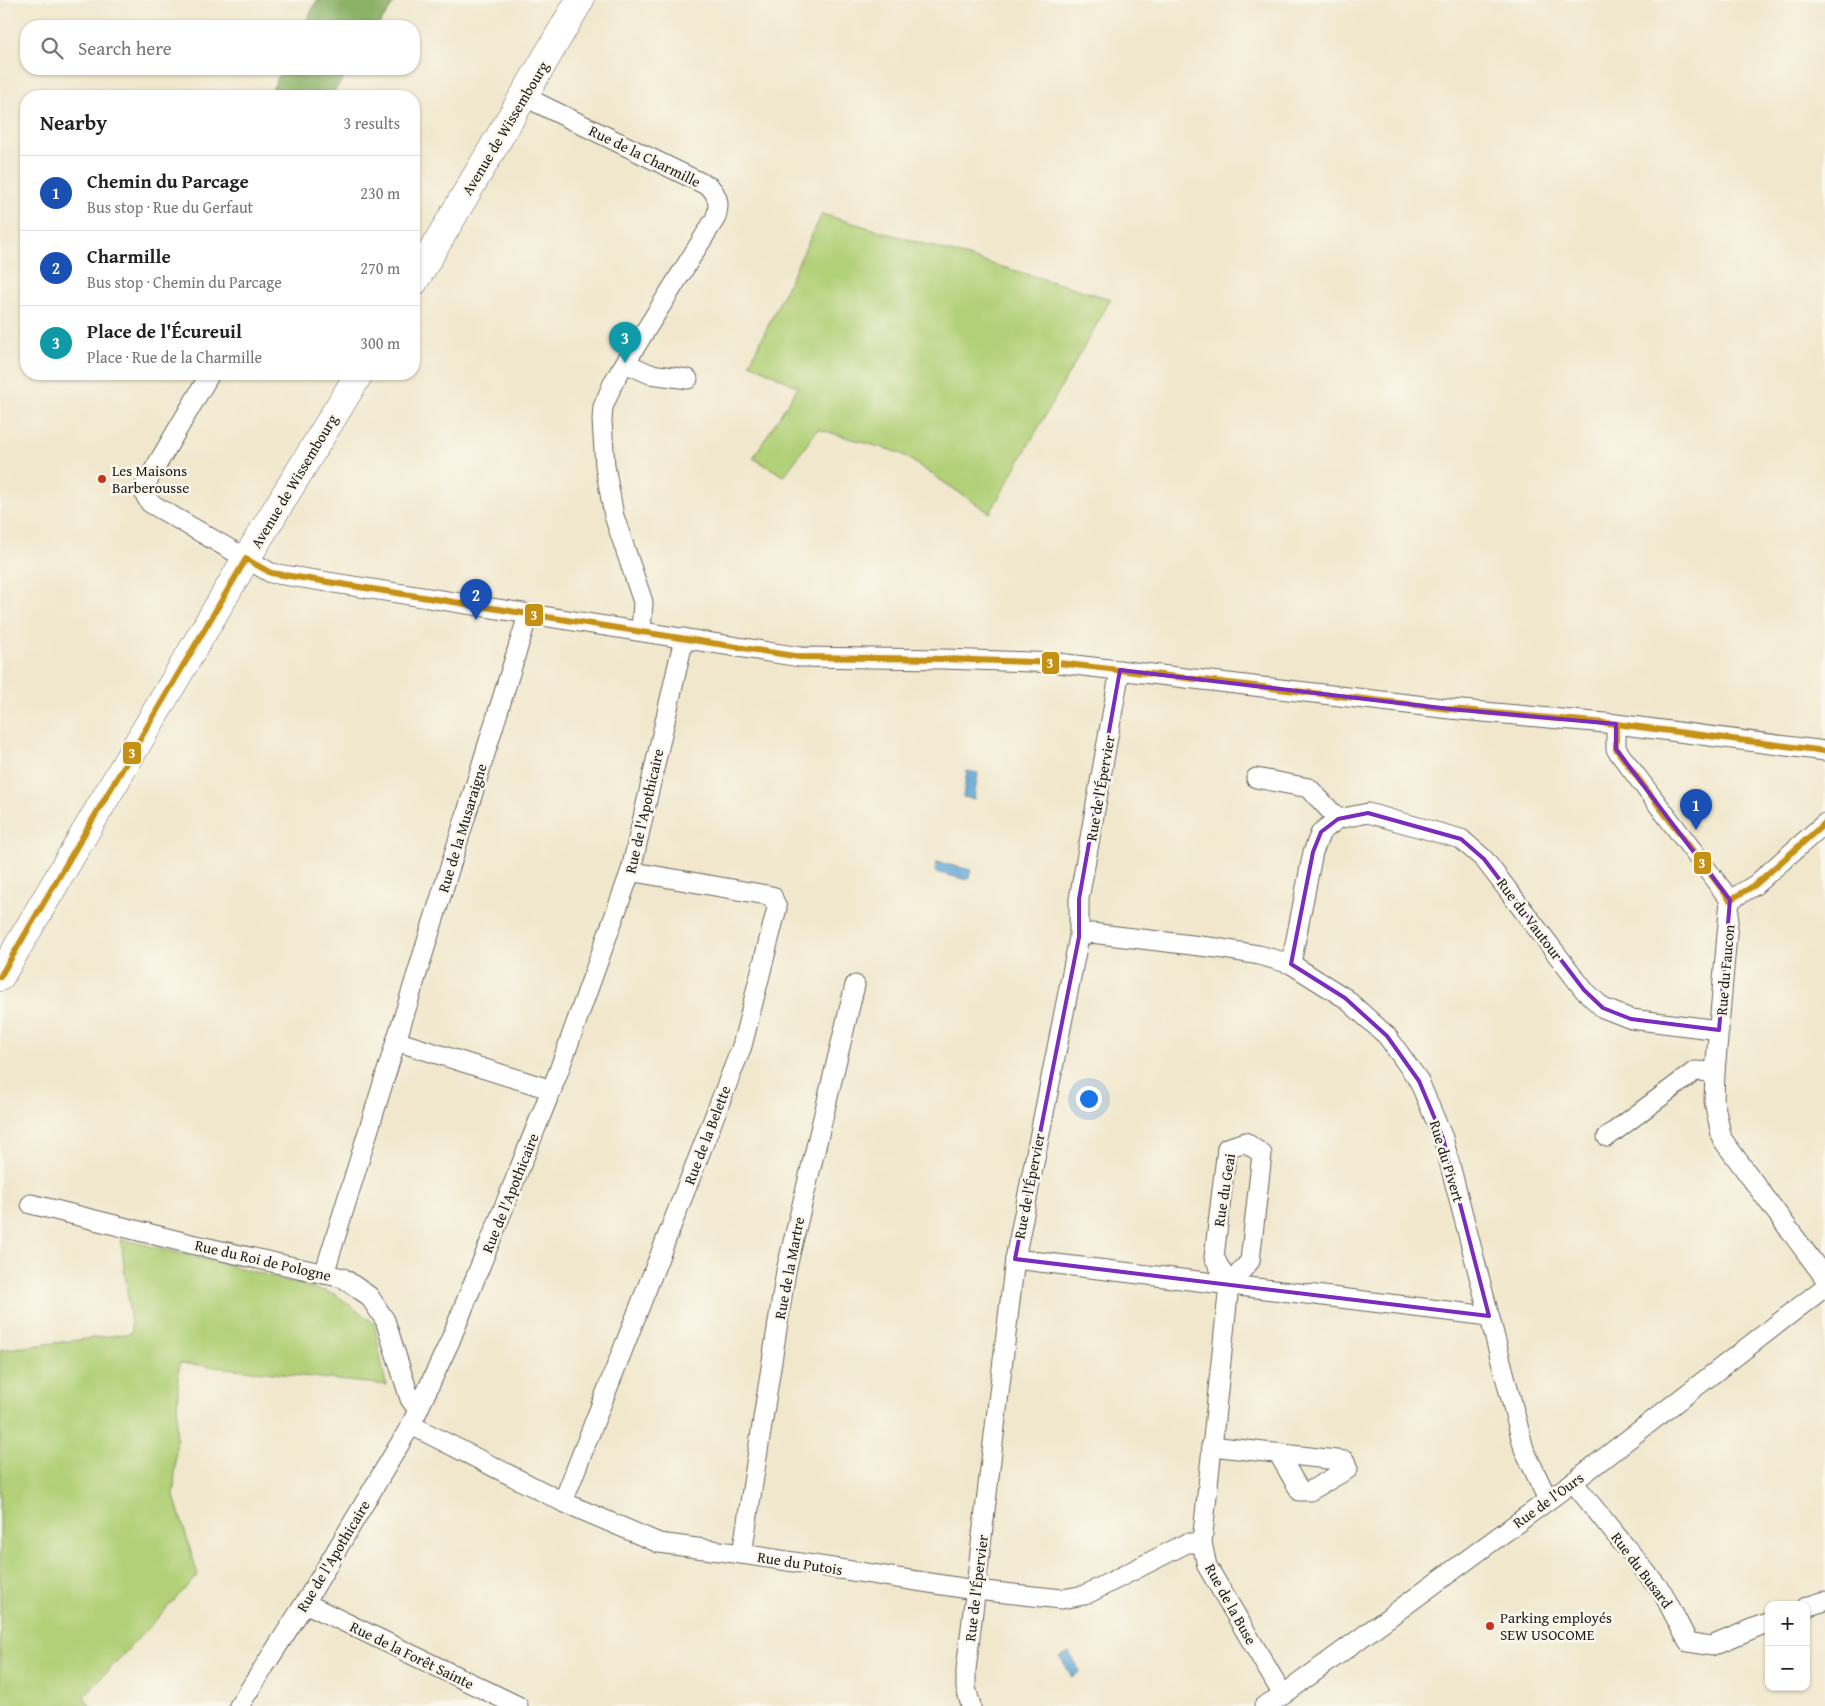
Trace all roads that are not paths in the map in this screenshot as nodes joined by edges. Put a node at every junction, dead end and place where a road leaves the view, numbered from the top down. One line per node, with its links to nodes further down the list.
1 (580, 0): 2 (main road, Avenue de Wissembourg)
2 (523, 96): 3 (main road, Avenue de Wissembourg); 4 (street, Rue de la Charmille)
3 (420, 272)
4 (625, 363): 5 (street); 10 (street, Rue de la Charmille)
5 (688, 379)
6 (207, 380): 8 (street)
7 (350, 380): 8 (main road, Avenue de Wissembourg)
8 (246, 559): 9 (street); 22 (main road, Avenue de Wissembourg)
9 (528, 615): 10 (street); 25 (street, Rue de la Musaraigne)
10 (641, 630): 11 (street)
11 (684, 638): 12 (street); 18 (street, Rue de l'Apothicaire)
12 (1120, 670): 13 (street); 20 (street, Rue de l'Épervier)
13 (1616, 724): 14 (street); 19 (street)
14 (1825, 750)
15 (1256, 778): 16 (street)
16 (1338, 819): 21 (street); 24 (street, Rue du Vautour)
17 (1825, 823): 19 (street)
18 (631, 870): 27 (street, Rue de l'Apothicaire); 41 (street, Rue de la Belette)
19 (1730, 900): 24 (street, Rue du Faucon)
20 (1079, 937): 21 (street, Rue du Pivert); 30 (street, Rue de l'Épervier)
21 (1291, 964): 35 (street, Rue du Pivert)
22 (0, 977)
23 (855, 985): 43 (street, Rue de la Martre)
24 (1719, 1030): 26 (street, Rue du Faucon)
25 (396, 1041): 27 (street); 31 (street, Rue de la Musaraigne)
26 (1715, 1072): 28 (street); 32 (street, Rue du Faucon)
27 (552, 1090): 36 (street, Rue de l'Apothicaire)
28 (1607, 1137)
29 (31, 1204): 31 (street, Rue du Roi de Pologne)
30 (1015, 1259): 33 (street); 44 (street, Rue de l'Épervier)
31 (324, 1274): 36 (street, Rue du Roi de Pologne)
32 (1825, 1278)
33 (1229, 1285): 33 (street, Rue du Geai); 35 (street); 37 (street, Rue de la Buse)
34 (1825, 1287): 39 (street, Rue de l'Ours)
35 (1488, 1316): 40 (street, Rue du Pivert)
36 (414, 1417): 41 (street, Rue du Putois); 46 (street, Rue de l'Apothicaire)
37 (1211, 1446): 38 (street); 42 (street, Rue de la Buse)
38 (1278, 1452)
39 (1573, 1482): 40 (street, Rue de l'Ours); 48 (street, Rue du Busard)
40 (1548, 1500): 49 (street, Rue de l'Ours)
41 (563, 1502): 43 (street, Rue du Putois)
42 (1202, 1543): 44 (street, Rue du Putois); 49 (street, Rue de la Buse)
43 (742, 1554): 44 (street, Rue du Putois)
44 (975, 1590): 52 (street, Rue de l'Épervier)
45 (1825, 1600): 47 (street)
46 (305, 1603): 50 (street, Rue de l'Apothicaire); 51 (street, Rue de la Forêt Sainte)
47 (1810, 1606)
48 (1765, 1624)
49 (1283, 1695): 53 (street, Rue de l'Ours)
50 (239, 1706)
51 (518, 1706)
52 (972, 1706)
53 (1264, 1706)

